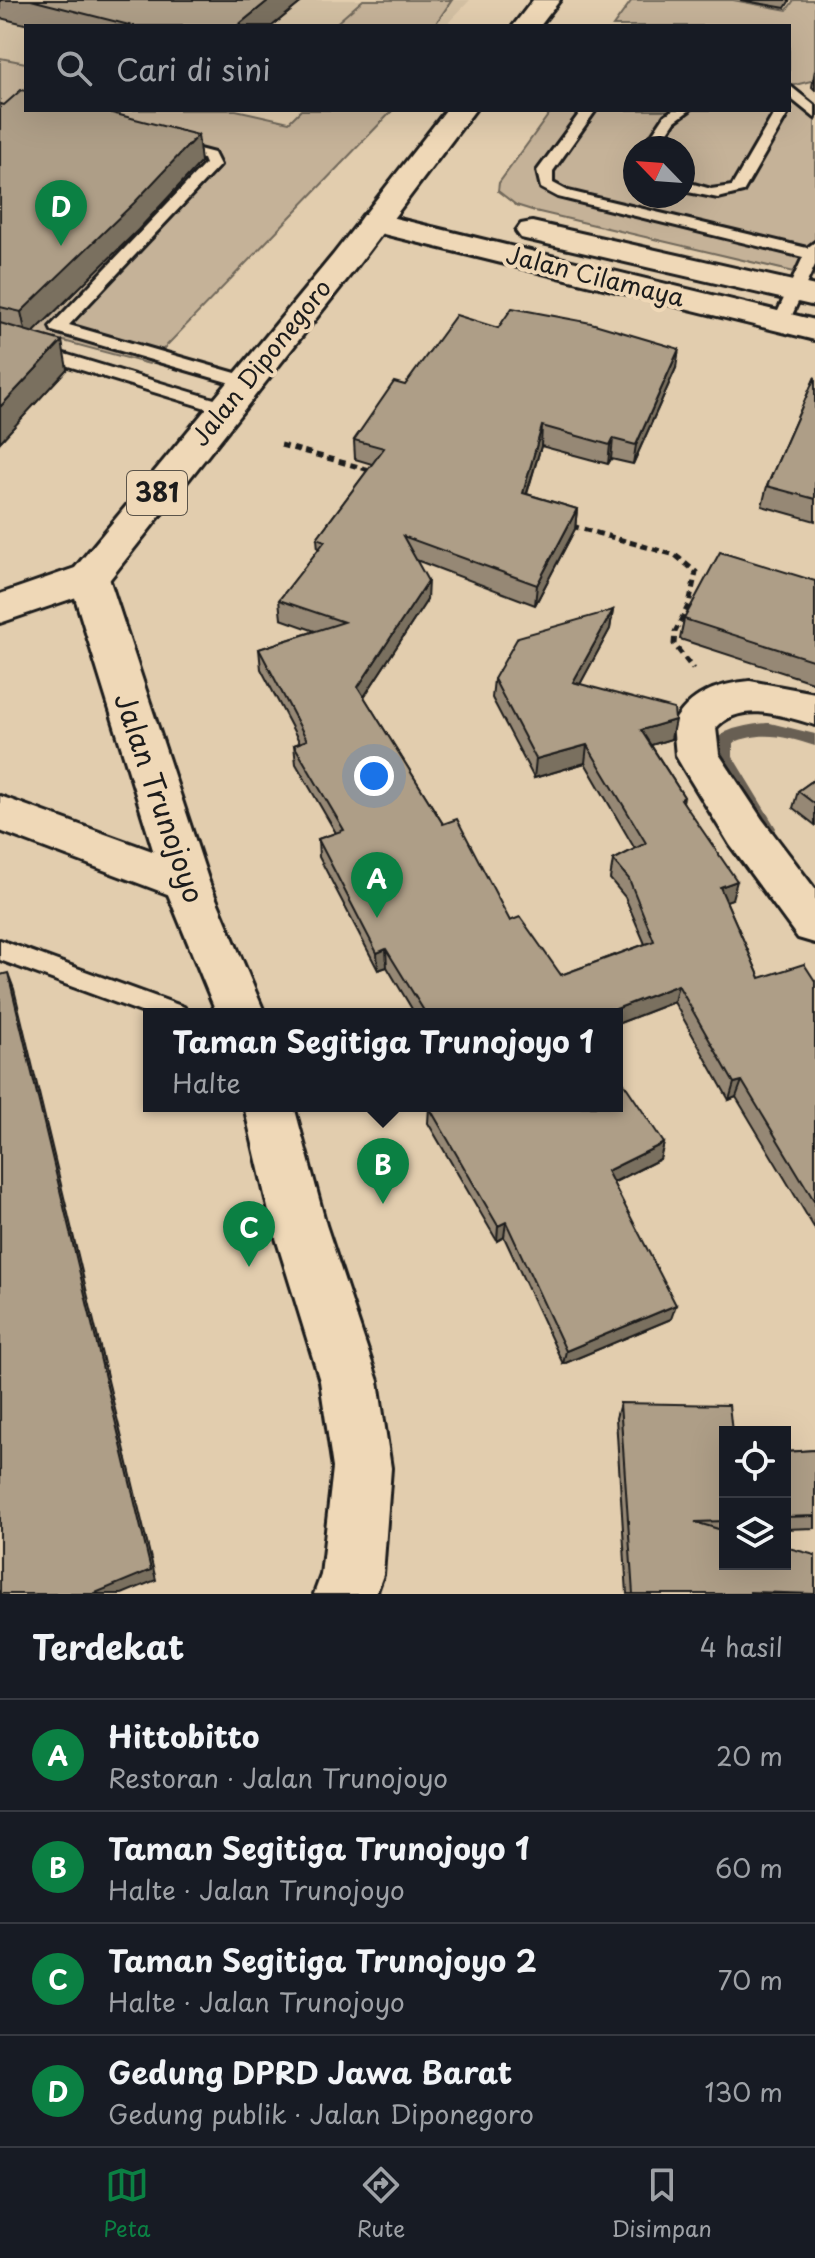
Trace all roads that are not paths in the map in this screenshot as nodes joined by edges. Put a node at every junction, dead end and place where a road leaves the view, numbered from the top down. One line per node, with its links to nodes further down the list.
1 (547, 0): 2 (street)
2 (534, 24)
3 (796, 103): 8 (lane)
4 (459, 112): 12 (street, Jalan Diponegoro / 381)
5 (588, 112): 13 (lane)
6 (680, 112): 9 (lane)
7 (782, 112): 11 (lane)
8 (815, 114)
9 (658, 136)
10 (150, 140): 16 (lane)
11 (695, 189)
12 (384, 210): 14 (street, Jalan Cilamaya); 15 (street, Jalan Cilamaya); 18 (street, Jalan Diponegoro / 381)
13 (813, 251): 14 (lane)
14 (805, 294): 15 (lane)
15 (781, 322): 17 (street, Jalan Cilamaya)
16 (58, 327): 18 (lane); 18 (lane)
17 (815, 330)
18 (236, 395): 19 (street, Jalan Diponegoro / 381)
19 (89, 578): 20 (street); 23 (street, Jalan Trunojoyo)
20 (0, 609)
21 (815, 709): 24 (street)
22 (0, 813): 23 (street)
23 (186, 882): 27 (street, Jalan Trunojoyo)
24 (815, 924)
25 (0, 950): 26 (lane)
26 (159, 1008)
27 (238, 1008)
28 (271, 1112): 29 (street)
29 (345, 1594)

